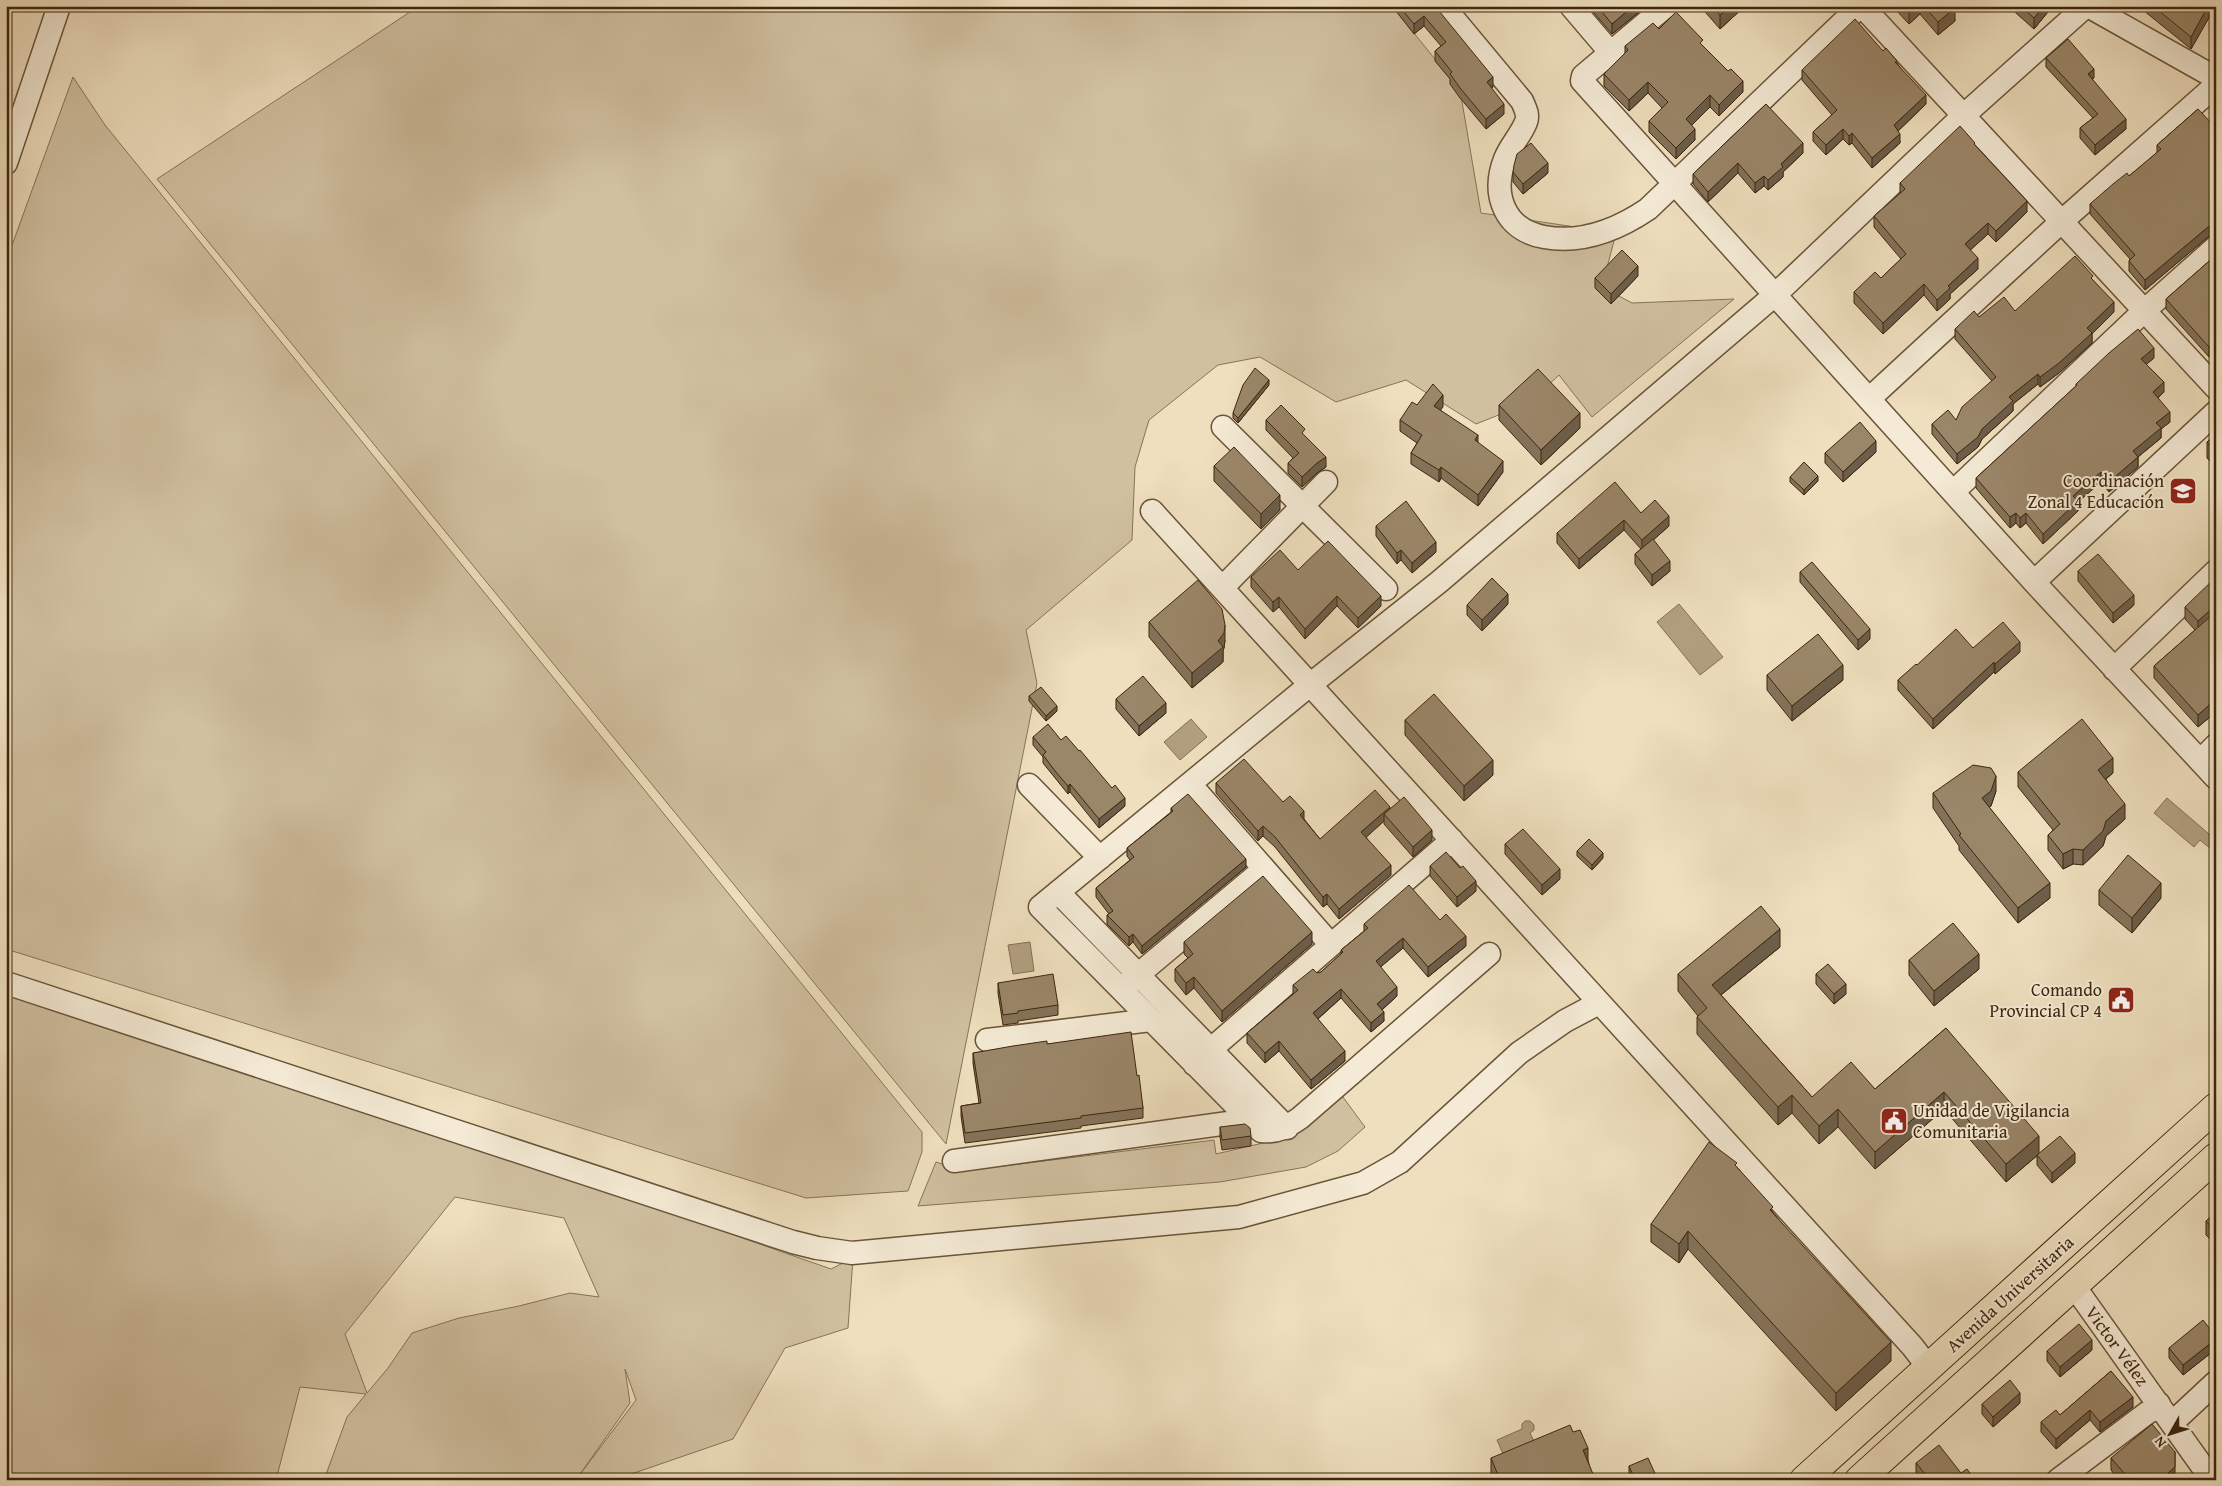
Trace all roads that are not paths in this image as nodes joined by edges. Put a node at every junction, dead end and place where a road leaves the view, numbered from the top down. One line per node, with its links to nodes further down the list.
1 (59, 6): 11 (street)
2 (1443, 6): 12 (street)
3 (1570, 6): 7 (street)
4 (1666, 6): 7 (street)
5 (1861, 6): 10 (street); 12 (street)
6 (2087, 6): 8 (street); 10 (street)
7 (1611, 53): 12 (street)
8 (2216, 78)
9 (2216, 85): 13 (street)
10 (1963, 116): 13 (street); 15 (street)
11 (6, 163)
12 (1675, 184): 15 (street)
13 (2061, 222): 16 (street); 18 (street)
14 (2216, 247): 16 (street)
15 (1776, 294): 18 (street); 30 (street)
16 (2144, 311): 17 (street); 22 (street)
17 (2216, 388)
18 (1869, 399): 22 (street)
19 (2216, 412): 26 (street)
20 (1223, 427): 23 (street)
21 (1326, 482): 23 (street)
22 (1953, 492): 26 (street)
23 (1303, 505): 27 (street); 28 (street)
24 (1152, 511): 27 (street)
25 (2216, 571): 29 (street)
26 (2034, 582): 29 (street)
27 (1222, 588): 30 (street)
28 (1386, 589)
29 (2114, 669): 31 (street)
30 (1311, 684): 33 (street); 35 (street)
31 (2208, 753): 32 (street)
32 (2216, 778)
33 (1190, 784): 36 (street); 37 (street)
34 (1029, 785): 36 (street)
35 (1452, 840): 39 (street); 44 (street)
36 (1100, 858): 38 (street)
37 (1264, 869): 39 (street); 41 (street)
38 (1058, 892): 41 (street); 43 (street)
39 (1331, 945): 47 (street)
40 (1489, 954): 52 (street)
41 (1139, 975): 43 (street); 47 (street)
42 (6, 983): 44 (street)
43 (1121, 989): 45 (street)
44 (1596, 998): 57 (street)
45 (1151, 1020): 46 (street); 48 (street)
46 (988, 1040)
47 (1211, 1050): 48 (street); 52 (street)
48 (1194, 1064): 50 (street)
49 (2216, 1107): 51 (main road, Avenida Universitaria)
50 (1250, 1120): 52 (street); 55 (street)
51 (2196, 1126): 53 (main road); 57 (main road, Avenida Universitaria)
52 (1287, 1128)
53 (2216, 1150)
54 (2216, 1157): 56 (main road, Avenida Universitaria)
55 (954, 1160)
56 (2074, 1286): 59 (street, Victor Vélez); 62 (main road, Avenida Universitaria)
57 (1929, 1368): 61 (main road, Avenida Universitaria)
58 (2216, 1382): 60 (street)
59 (2159, 1404): 60 (street, Victor Vélez); 63 (street)
60 (2172, 1423): 64 (street, Victor Vélez)
61 (1804, 1480)
62 (1859, 1480)
63 (2058, 1480)
64 (2212, 1480)

